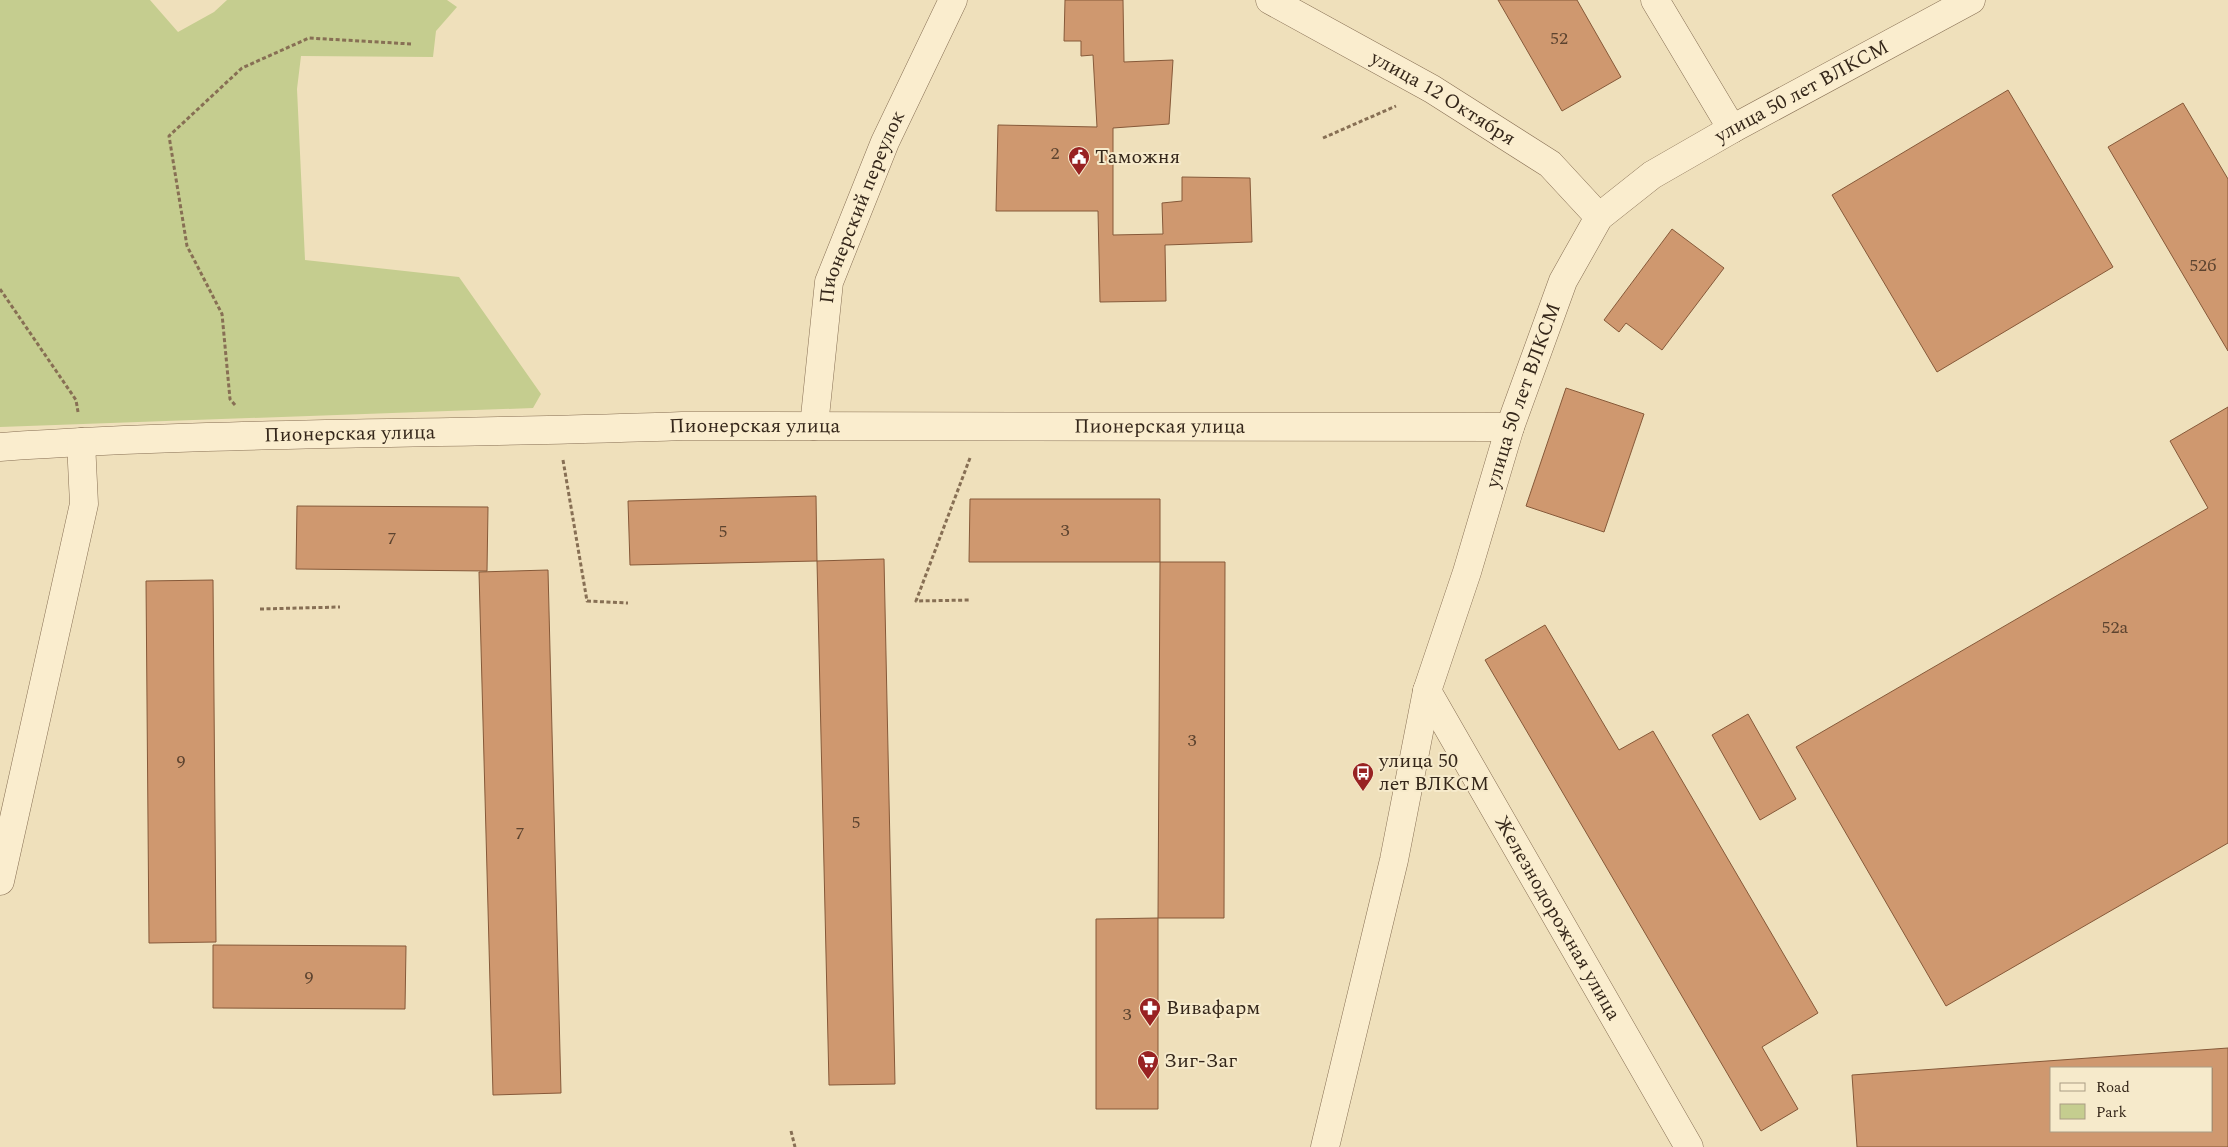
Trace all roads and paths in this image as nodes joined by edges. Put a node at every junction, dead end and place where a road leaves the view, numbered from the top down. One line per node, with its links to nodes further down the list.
1 (954, 0): 12 (street, Пионерский переулок)
2 (1270, 0): 6 (street, улица 12 Октября)
3 (1655, 0): 7 (street)
4 (1971, 0): 7 (street, улица 50 лет ВЛКСМ)
5 (411, 44): 15 (path)
6 (1432, 89): 8 (path); 9 (street, улица 12 Октября)
7 (1732, 129): 9 (street, улица 50 лет ВЛКСМ)
8 (1323, 138)
9 (1599, 217): 13 (street, улица 50 лет ВЛКСМ)
10 (0, 289): 16 (path)
11 (982, 425): 12 (street, Пионерская улица); 13 (street, Пионерская улица); 18 (path)
12 (814, 426): 14 (street, Пионерская улица)
13 (1510, 427): 22 (street, улица 50 лет ВЛКСМ)
14 (558, 431): 15 (street, Пионерская улица); 19 (path)
15 (258, 435): 16 (street, Пионерская улица)
16 (81, 442): 17 (street, Пионерская улица); 23 (street)
17 (0, 448)
18 (971, 600)
19 (628, 603)
20 (340, 608): 21 (path)
21 (260, 609)
22 (1427, 691): 26 (street, улица 50 лет ВЛКСМ); 27 (street, Железнодорожная улица)
23 (0, 881)
24 (791, 1131): 25 (path)
25 (795, 1147)
26 (1325, 1147)
27 (1688, 1147)

